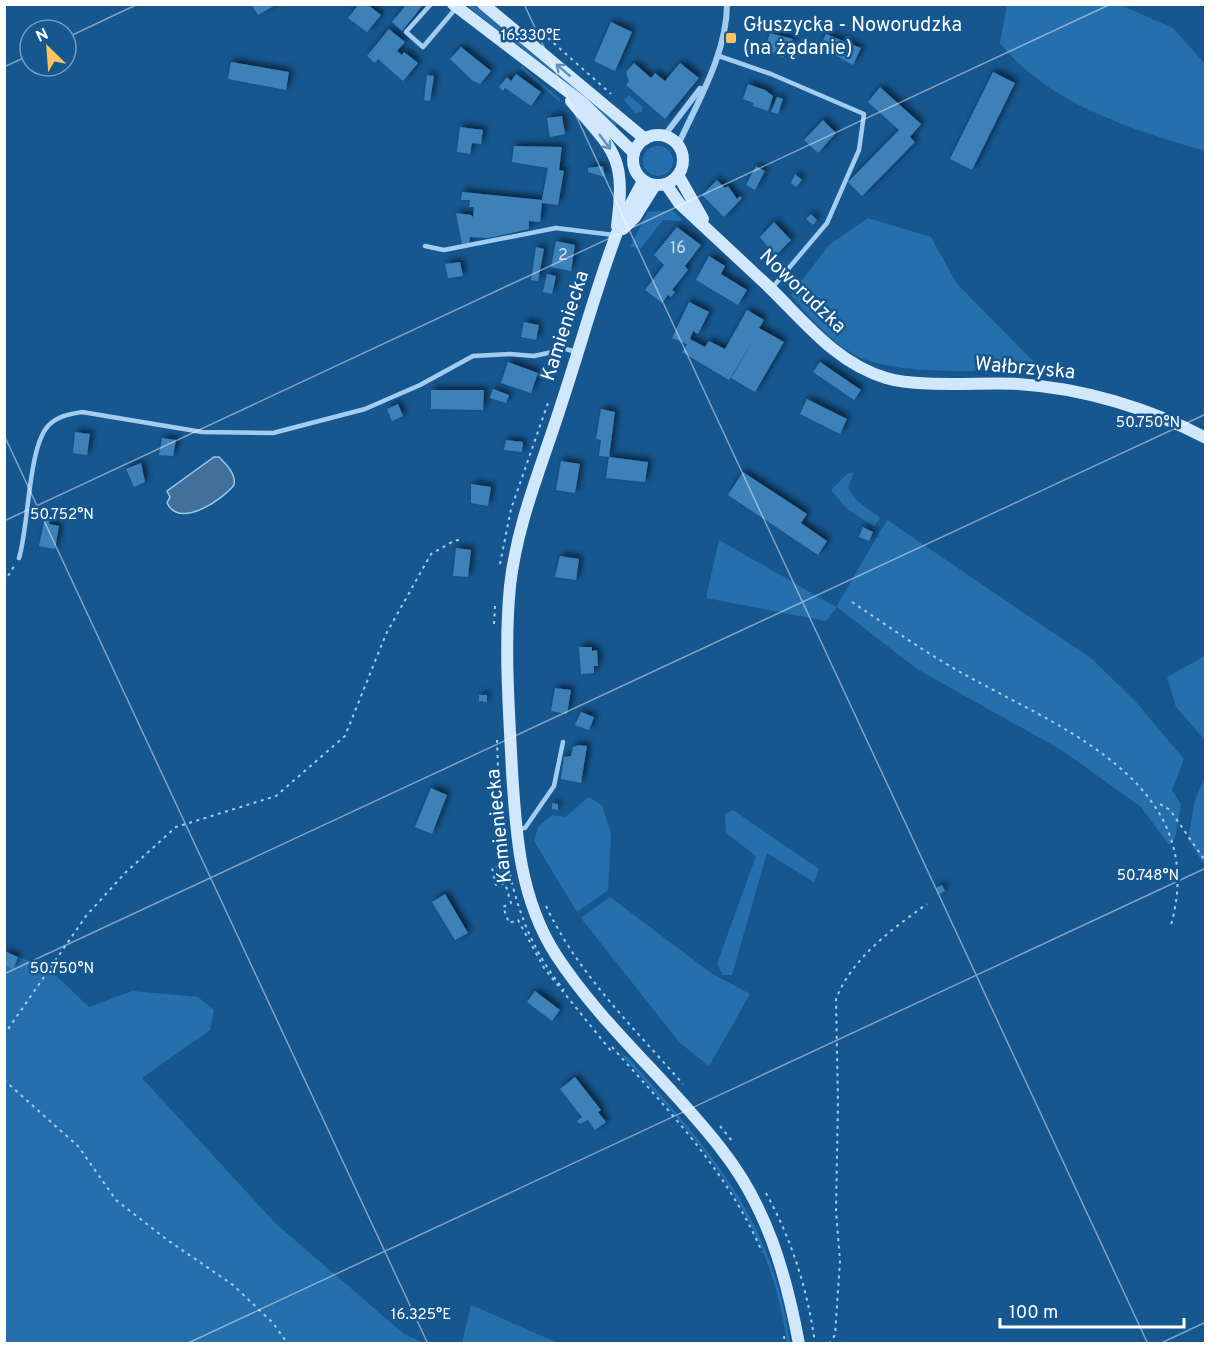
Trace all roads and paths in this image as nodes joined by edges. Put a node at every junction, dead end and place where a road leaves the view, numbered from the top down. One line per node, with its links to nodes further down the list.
1 (431, 4): 4 (lane)
2 (483, 4): 11 (main road, one-way to 2)
3 (727, 4): 6 (street)
4 (455, 6): 7 (main road)
5 (548, 38): 9 (path)
6 (719, 56): 8 (street); 19 (lane)
7 (553, 81): 13 (main road); 17 (main road, one-way to 17)
8 (704, 84): 10 (street); 12 (street)
9 (613, 96)
10 (664, 136): 11 (main road); 12 (main road)
11 (645, 139): 13 (main road)
12 (678, 145): 14 (main road)
13 (634, 153): 15 (main road)
14 (678, 175): 15 (main road); 16 (main road, Noworudzka)
15 (654, 183): 16 (main road, Noworudzka); 17 (main road, Kamieniecka)
16 (711, 233): 19 (main road, Noworudzka)
17 (615, 236): 18 (lane); 20 (main road, Kamieniecka)
18 (425, 246)
19 (771, 289): 21 (main road, Noworudzka)
20 (579, 352): 24 (lane); 29 (main road, Kamieniecka)
21 (870, 372): 22 (main road, Wałbrzyska)
22 (1206, 438)
23 (463, 539): 34 (path)
24 (19, 558): 25 (path)
25 (4, 582)
26 (852, 602): 28 (path)
27 (563, 742): 29 (lane)
28 (1157, 803): 30 (path); 33 (path)
29 (516, 830): 40 (main road, Kamieniecka)
30 (1206, 862)
31 (506, 864): 36 (path)
32 (927, 904): 41 (path)
33 (1171, 925)
34 (4, 1035)
35 (4, 1080): 38 (path)
36 (766, 1261)
37 (782, 1327): 39 (path)
38 (288, 1344)
39 (785, 1344)
40 (799, 1344)
41 (829, 1344)

